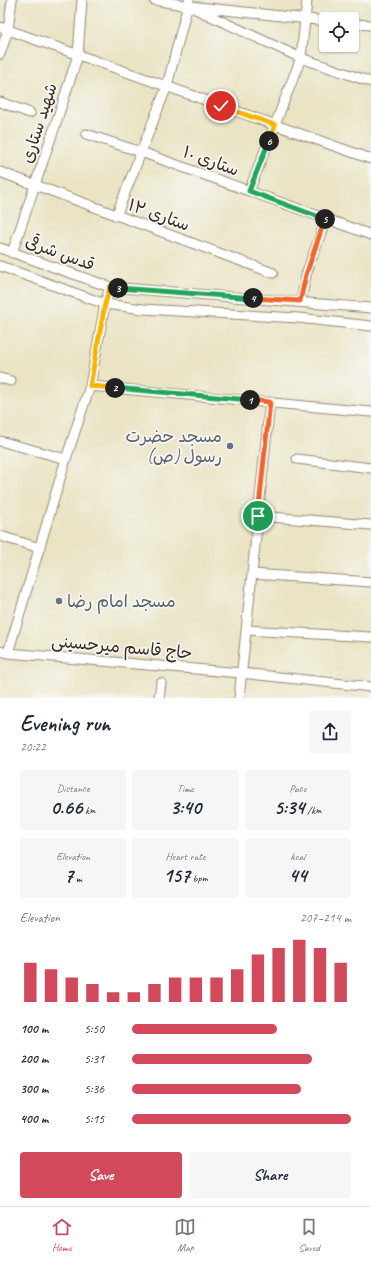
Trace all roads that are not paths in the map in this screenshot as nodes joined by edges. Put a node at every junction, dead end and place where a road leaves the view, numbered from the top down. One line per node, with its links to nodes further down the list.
1 (12, 0): 10 (street)
2 (82, 0): 12 (street, شهید ستاری)
3 (154, 0): 5 (street)
4 (307, 0): 6 (street)
5 (189, 3): 6 (street); 13 (street); 15 (street)
6 (305, 19): 7 (street); 13 (street)
7 (319, 20)
8 (359, 24): 9 (street)
9 (371, 25)
10 (4, 28): 11 (street); 12 (street)
11 (0, 54)
12 (78, 55): 15 (street); 23 (street, شهید ستاری)
13 (302, 58): 14 (street); 18 (street)
14 (371, 82)
15 (167, 86): 18 (street); 20 (street)
16 (0, 102): 17 (street)
17 (30, 113)
18 (275, 125): 21 (street); 24 (street)
19 (86, 134): 20 (street, ستاری ۱۰)
20 (141, 152): 24 (street, ستاری ۱۰); 25 (street)
21 (371, 159)
22 (0, 172): 23 (street, ستاری ۱۲)
23 (35, 186): 25 (street, ستاری ۱۲); 29 (street, شهید ستاری)
24 (249, 191): 26 (street, ستاری ۱۰)
25 (116, 216): 31 (street, ستاری ۱۲)
26 (326, 219): 27 (street, ستاری ۱۰); 33 (street)
27 (371, 235)
28 (0, 248): 29 (street, قدس شرقی)
29 (12, 253): 32 (street, قدس شرقی)
30 (0, 266): 34 (street)
31 (273, 273)
32 (110, 287): 33 (street, قدس شرقی); 34 (street)
33 (300, 301): 35 (street, قدس شرقی)
34 (105, 304): 36 (street); 39 (street)
35 (371, 308)
36 (371, 326)
37 (0, 378): 38 (street)
38 (11, 381)
39 (90, 386): 40 (street); 43 (street)
40 (270, 402): 41 (street); 46 (street)
41 (371, 412)
42 (0, 440): 43 (street)
43 (66, 459): 49 (street)
44 (297, 459): 45 (street)
45 (371, 468)
46 (258, 516): 47 (street); 50 (street)
47 (371, 525)
48 (0, 536): 49 (street)
49 (40, 548): 54 (street)
50 (252, 574): 51 (street); 52 (street)
51 (371, 582)
52 (246, 630): 53 (street); 55 (street)
53 (371, 637)
54 (4, 652): 55 (street, حاج قاسم میرحسینی)
55 (241, 673): 57 (street, حاج قاسم میرحسینی); 59 (street)
56 (161, 683): 58 (street)
57 (371, 687)
58 (159, 698)
59 (239, 698)

